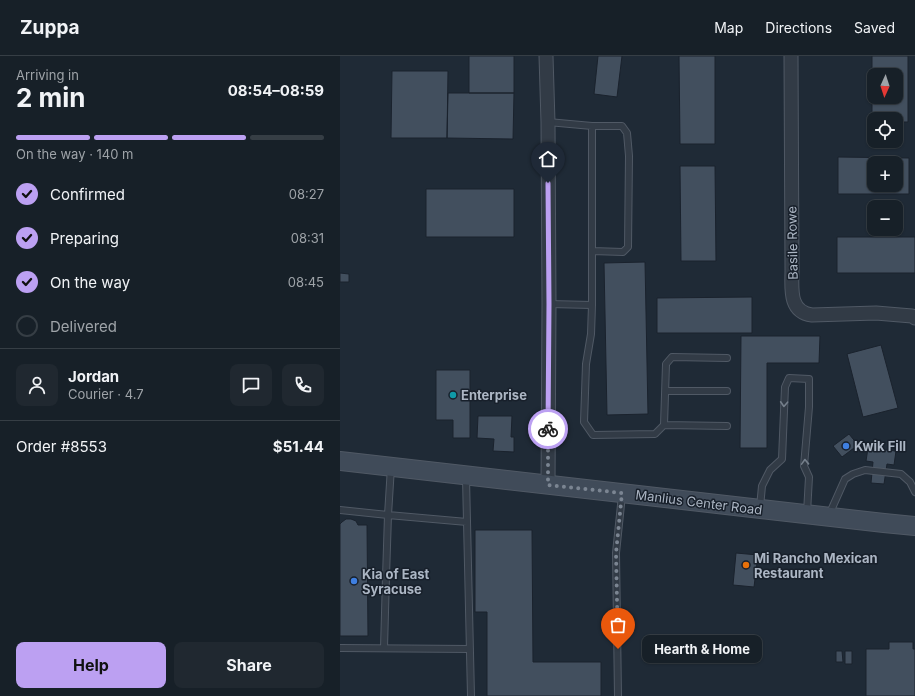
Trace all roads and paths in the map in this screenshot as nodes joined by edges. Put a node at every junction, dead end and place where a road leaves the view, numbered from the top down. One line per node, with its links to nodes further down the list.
1 (546, 56): 3 (street)
2 (791, 56): 8 (street, Basile Rowe)
3 (548, 122): 4 (lane); 6 (street)
4 (592, 126): 5 (lane); 5 (lane)
5 (592, 251): 7 (lane)
6 (549, 304): 7 (lane); 17 (street)
7 (592, 305): 12 (lane)
8 (915, 318)
9 (727, 358): 10 (lane)
10 (666, 391): 11 (lane); 12 (lane)
11 (727, 392)
12 (664, 425): 13 (lane)
13 (726, 426)
14 (340, 461): 15 (main road, Manlius Center Road)
15 (391, 466): 16 (main road, Manlius Center Road); 23 (lane)
16 (466, 475): 17 (main road, Manlius Center Road); 25 (lane)
17 (548, 485): 19 (main road, Manlius Center Road)
18 (915, 492): 24 (lane)
19 (622, 493): 20 (main road, Manlius Center Road); 31 (lane)
20 (760, 509): 22 (main road, Manlius Center Road); 22 (lane, one-way to 20)
21 (340, 510): 23 (lane)
22 (807, 514): 24 (main road, Manlius Center Road)
23 (388, 515): 25 (lane); 28 (lane)
24 (829, 517): 26 (main road, Manlius Center Road)
25 (467, 522): 29 (lane)
26 (915, 526)
27 (340, 648): 28 (lane)
28 (384, 648): 29 (lane)
29 (470, 649): 30 (lane)
30 (471, 696)
31 (618, 696)

